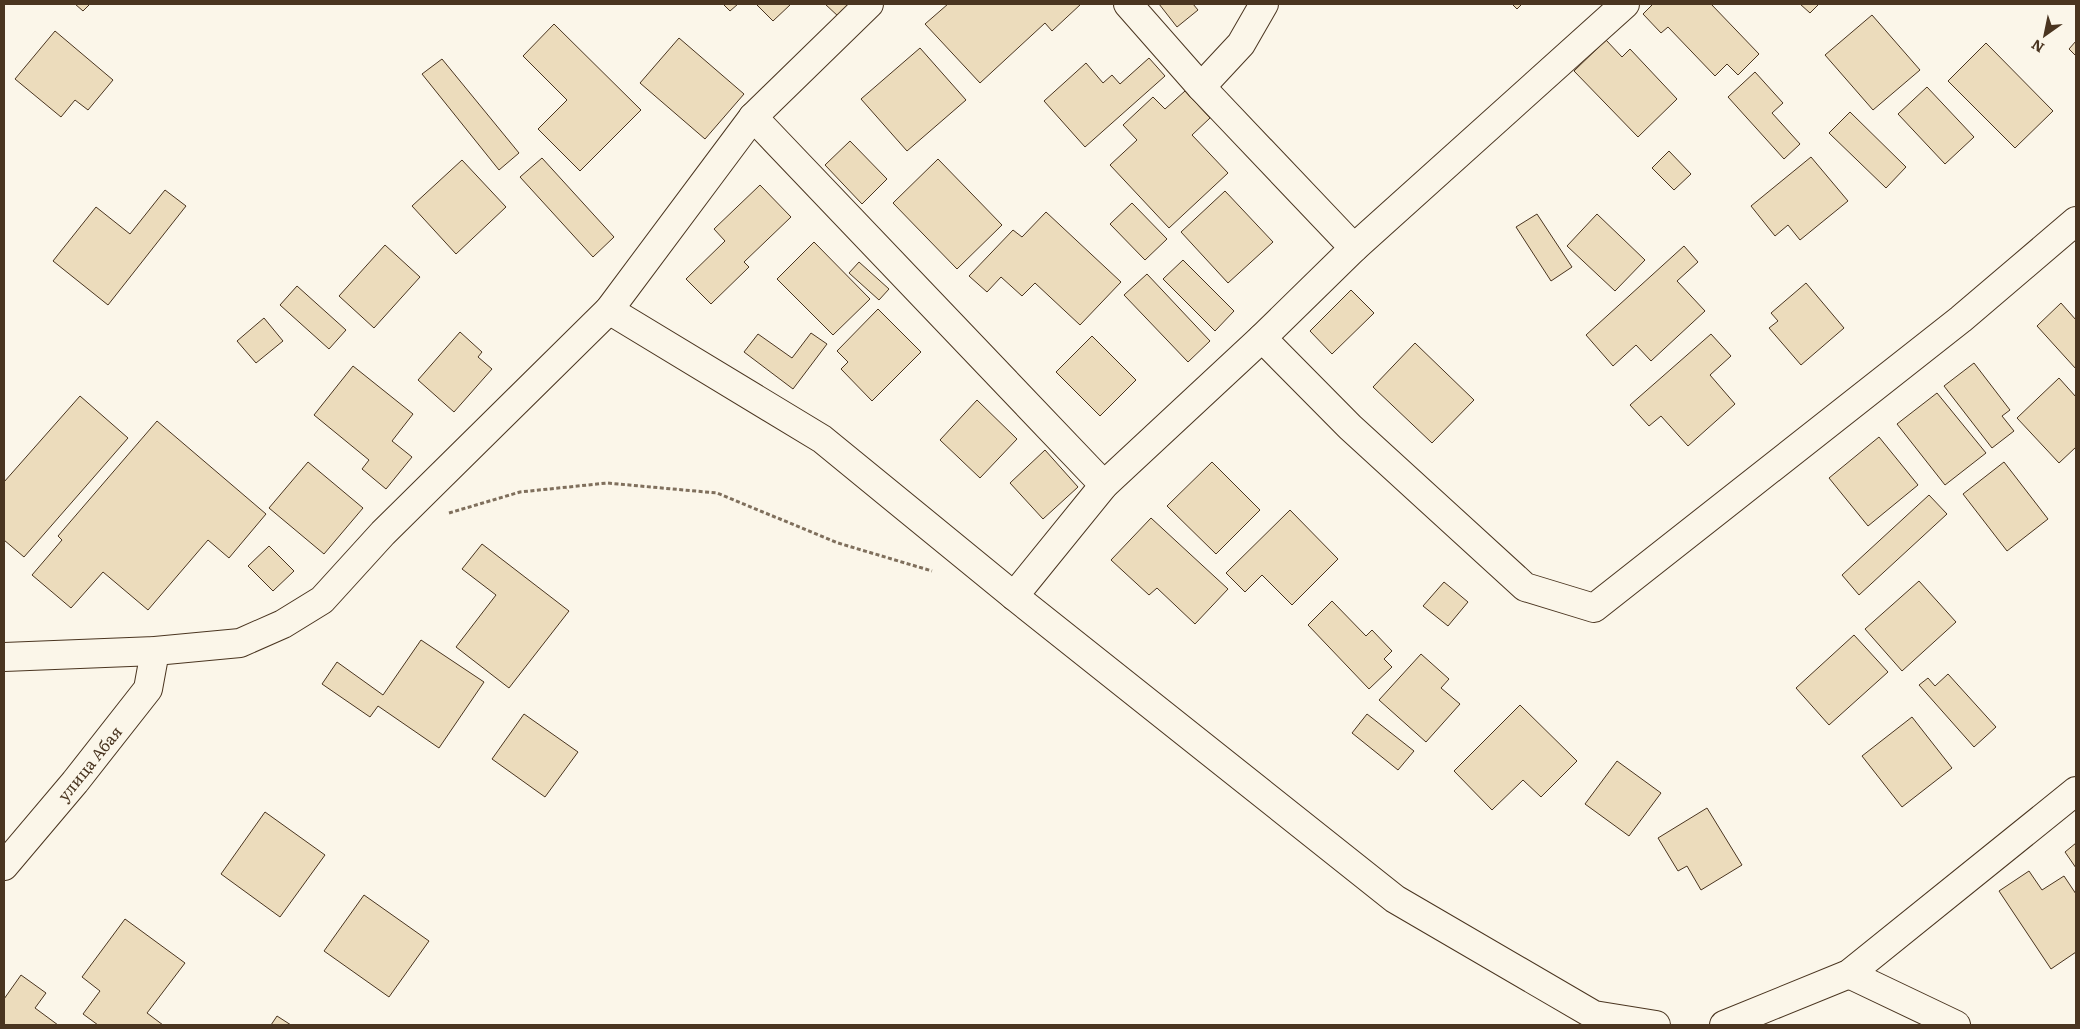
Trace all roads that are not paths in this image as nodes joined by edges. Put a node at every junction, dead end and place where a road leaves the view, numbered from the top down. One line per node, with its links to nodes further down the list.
1 (869, 4): 6 (street)
2 (1128, 4): 5 (street)
3 (1264, 4): 5 (street)
4 (1626, 4): 8 (street)
5 (1201, 87): 8 (street)
6 (753, 117): 9 (street); 11 (street)
7 (2076, 221): 10 (street)
8 (1354, 248): 10 (street)
9 (609, 310): 12 (street); 13 (street)
10 (1262, 338): 11 (street)
11 (1104, 485): 12 (street)
12 (1014, 596): 18 (street)
13 (155, 651): 14 (street); 16 (street, улица Абая)
14 (4, 657)
15 (2076, 790): 17 (street)
16 (4, 866)
17 (1849, 974): 19 (street); 20 (street)
18 (1656, 1025)
19 (1724, 1025)
20 (1956, 1025)

